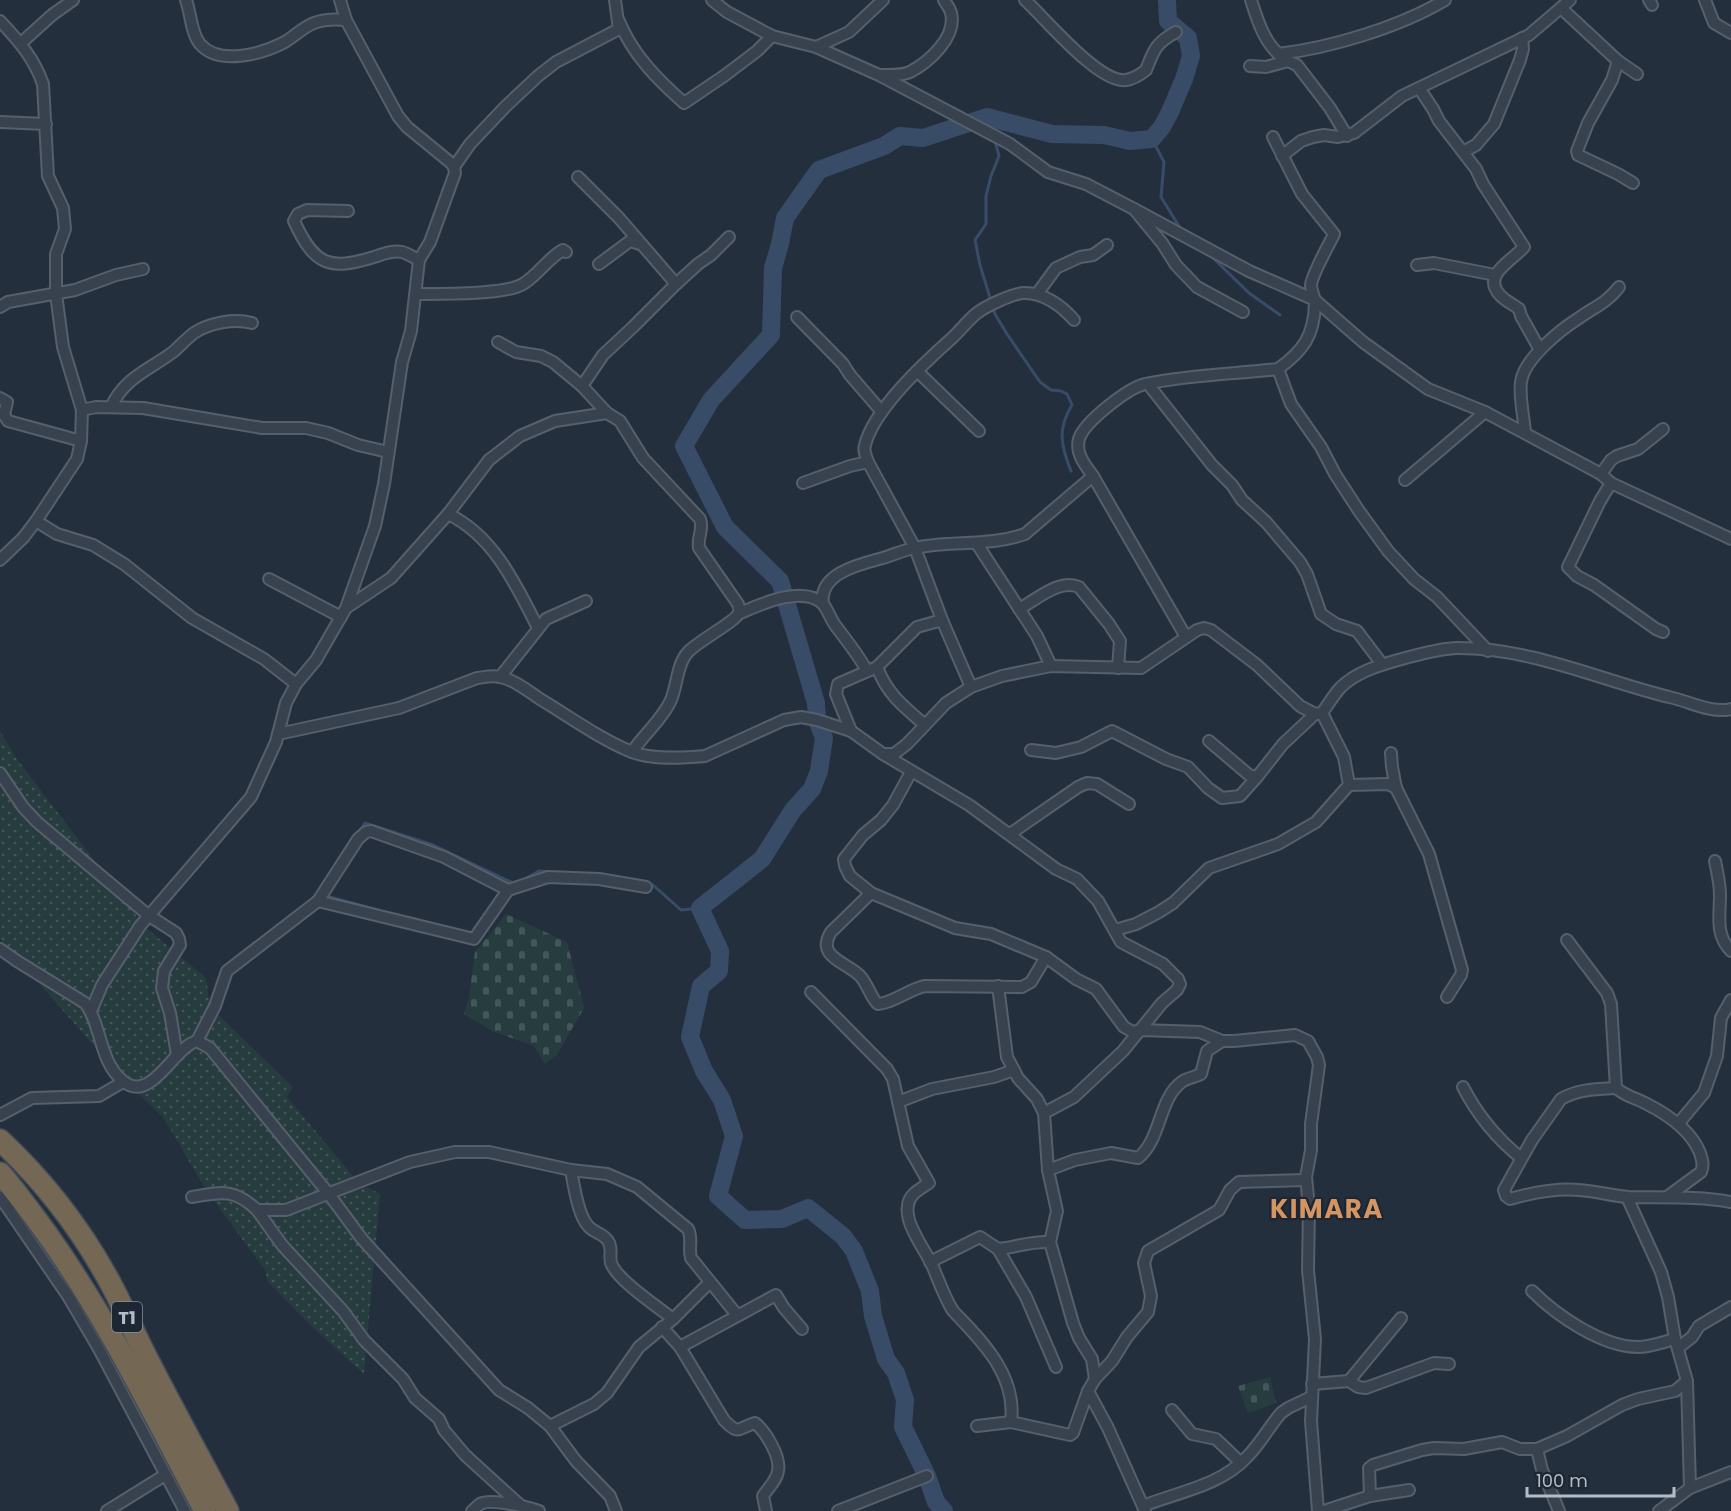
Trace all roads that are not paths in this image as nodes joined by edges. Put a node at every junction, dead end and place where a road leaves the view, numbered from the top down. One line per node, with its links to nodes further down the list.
1 (73, 0): 22 (street)
2 (186, 0): 13 (street)
3 (340, 0): 13 (street)
4 (615, 0): 14 (street)
5 (712, 0): 20 (street)
6 (883, 0): 23 (street)
7 (944, 0): 28 (street)
8 (1025, 0): 17 (street)
9 (1251, 0): 24 (street)
10 (1445, 0): 24 (street)
11 (1705, 0): 18 (street)
12 (1566, 4): 21 (street); 25 (street)
13 (346, 20): 36 (street)
14 (619, 20): 16 (street); 19 (street)
15 (0, 21): 22 (street)
16 (612, 33): 19 (street); 36 (street)
17 (1176, 33)
18 (1731, 33)
19 (624, 34): 20 (street)
20 (772, 36): 23 (street)
21 (1522, 38): 29 (street); 34 (street)
22 (21, 43): 31 (street)
23 (816, 47): 28 (street)
24 (1283, 57): 26 (street); 32 (street)
25 (1618, 61): 27 (street); 38 (street)
26 (1250, 66)
27 (1637, 74)
28 (879, 75): 39 (street)
29 (1419, 88): 32 (street); 34 (street)
30 (0, 122): 31 (street)
31 (46, 124): 52 (street)
32 (1347, 136): 35 (street)
33 (1273, 137): 35 (street)
34 (1464, 152): 49 (street)
35 (1282, 156): 55 (street)
36 (453, 165): 45 (street)
37 (578, 177): 42 (street)
38 (1633, 183)
39 (1134, 208): 55 (street); 57 (street)
40 (348, 211): 45 (street)
41 (729, 237): 50 (street)
42 (640, 243): 46 (street); 50 (street)
43 (1107, 245): 54 (street)
44 (566, 252): 53 (street)
45 (419, 260): 53 (street)
46 (599, 264)
47 (1417, 265): 49 (street)
48 (143, 269): 52 (street)
49 (1495, 275): 62 (street)
50 (676, 284): 66 (street)
51 (1619, 287): 62 (street)
52 (56, 294): 56 (street); 69 (street)
53 (416, 294): 77 (street)
54 (1037, 294): 59 (street); 64 (street)
55 (1315, 300): 63 (street); 71 (street)
56 (0, 307)
57 (1243, 312)
58 (796, 316): 70 (street)
59 (1074, 320)
60 (252, 323): 68 (street)
61 (498, 342): 66 (street)
62 (1540, 350): 75 (street)
63 (1278, 369): 65 (street); 100 (street)
64 (917, 371): 70 (street); 74 (street)
65 (1148, 384): 80 (street); 101 (street)
66 (582, 386): 72 (street)
67 (0, 398): 76 (street)
68 (111, 407): 69 (street); 77 (street)
69 (82, 410): 76 (street)
70 (882, 412): 78 (street)
71 (1485, 412): 75 (street); 81 (street)
72 (607, 413): 84 (street); 95 (street)
73 (1663, 429): 79 (street)
74 (980, 431)
75 (1524, 433): 79 (street)
76 (81, 441): 85 (street)
77 (388, 452): 94 (street)
78 (868, 462): 82 (street); 88 (street)
79 (1601, 474): 83 (street)
80 (1092, 476): 87 (street); 99 (street)
81 (1405, 480)
82 (804, 483)
83 (1611, 483): 86 (street); 98 (street)
84 (448, 514): 94 (street); 97 (street)
85 (36, 521): 89 (street); 106 (street)
86 (1731, 539)
87 (977, 544): 88 (street); 93 (street)
88 (915, 548): 92 (street); 96 (street)
89 (0, 560)
90 (269, 579): 94 (street)
91 (586, 601): 97 (street)
92 (823, 604): 95 (street); 104 (street)
93 (1019, 609): 102 (street); 103 (street)
94 (344, 613): 106 (street)
95 (738, 614): 115 (street)
96 (942, 620): 104 (street); 107 (street)
97 (538, 628): 105 (street)
98 (1664, 632)
99 (1186, 637): 103 (street); 109 (street)
100 (1488, 651): 101 (street); 108 (street)
101 (1382, 664): 109 (street)
102 (1052, 666): 103 (street); 107 (street)
103 (1118, 668)
104 (872, 669): 110 (street); 111 (street)
105 (500, 677): 112 (street); 115 (street)
106 (296, 684): 112 (street)
107 (971, 687): 110 (street)
108 (1731, 709)
109 (1318, 713): 120 (street); 121 (street)
110 (926, 725): 117 (street)
111 (850, 731): 115 (street); 117 (street)
112 (278, 734): 130 (street)
113 (1209, 741): 120 (street)
114 (1031, 750): 120 (street)
115 (632, 752)
116 (1391, 753): 122 (street)
117 (883, 754): 118 (street)
118 (911, 772): 124 (street); 128 (street)
119 (0, 773): 130 (street)
120 (1257, 777)
121 (1349, 785): 122 (street); 131 (street)
122 (1396, 788): 138 (street)
123 (1129, 804): 124 (street)
124 (1010, 834): 131 (street)
125 (1715, 861): 134 (street)
126 (646, 887): 127 (street)
127 (508, 890): 129 (street); 129 (street)
128 (871, 893): 135 (street); 136 (street)
129 (318, 901): 142 (street)
130 (148, 915): 140 (street); 144 (street)
131 (1115, 930): 141 (street)
132 (1567, 940): 148 (street)
133 (0, 949): 140 (street)
134 (1731, 951)
135 (1046, 957): 136 (street); 141 (street)
136 (998, 987): 145 (street)
137 (811, 992): 149 (street)
138 (1447, 997)
139 (1731, 1000): 152 (street)
140 (91, 1011): 146 (street)
141 (1141, 1030): 143 (street); 150 (street)
142 (197, 1041): 144 (street); 159 (street)
143 (1222, 1041): 156 (street); 158 (street)
144 (177, 1055): 146 (street)
145 (1014, 1070): 149 (street); 150 (street)
146 (123, 1082): 151 (street)
147 (1463, 1087): 154 (street)
148 (1616, 1088): 152 (street); 154 (street)
149 (898, 1102): 168 (street)
150 (1044, 1113): 156 (street)
151 (0, 1115)
152 (1678, 1124): 163 (street)
153 (0, 1140): 205 (highway, T1)
154 (1521, 1158): 162 (street)
155 (571, 1170): 159 (street); 169 (street); 174 (street)
156 (1048, 1170): 166 (street)
157 (0, 1173): 204 (highway, T1)
158 (1306, 1180): 181 (street); 184 (street)
159 (328, 1193): 165 (street); 189 (street)
160 (0, 1197): 194 (street)
161 (192, 1197): 165 (street)
162 (1627, 1197): 163 (street); 177 (street)
163 (1667, 1197): 164 (street)
164 (1731, 1202)
165 (257, 1210): 199 (street)
166 (1050, 1242): 167 (street); 181 (street)
167 (998, 1249): 168 (street); 180 (street)
168 (930, 1262): 188 (street)
169 (710, 1282): 172 (street); 174 (street)
170 (1532, 1291): 177 (street)
171 (1731, 1307): 177 (street)
172 (737, 1315): 176 (street); 178 (street)
173 (1401, 1318): 182 (street)
174 (672, 1319): 175 (street)
175 (663, 1327): 178 (street); 189 (street)
176 (802, 1329)
177 (1676, 1343): 183 (street)
178 (680, 1347): 209 (street)
179 (1449, 1364): 182 (street)
180 (1056, 1367)
181 (1095, 1378): 185 (street)
182 (1349, 1381): 184 (street)
183 (1687, 1381): 191 (street); 196 (street)
184 (1312, 1384): 186 (street)
185 (1088, 1391): 188 (street); 200 (street)
186 (1311, 1398): 192 (street); 210 (street)
187 (1172, 1410): 192 (street)
188 (1011, 1422): 190 (street)
189 (550, 1426): 208 (street)
190 (977, 1426)
191 (1537, 1449): 198 (street); 212 (street)
192 (1241, 1462): 200 (street)
193 (1731, 1472): 196 (street)
194 (165, 1475): 202 (street); 203 (street)
195 (927, 1476): 201 (street)
196 (1690, 1488): 213 (street)
197 (1409, 1490): 198 (street)
198 (1370, 1496): 211 (street)
199 (520, 1505): 206 (street); 207 (street)
200 (1144, 1508)
201 (838, 1510)
202 (106, 1511)
203 (184, 1511)
204 (206, 1511)
205 (228, 1511)
206 (472, 1511)
207 (539, 1511)
208 (616, 1511)
209 (766, 1511)
210 (1318, 1511)
211 (1324, 1511)
212 (1559, 1511)
213 (1659, 1511)

